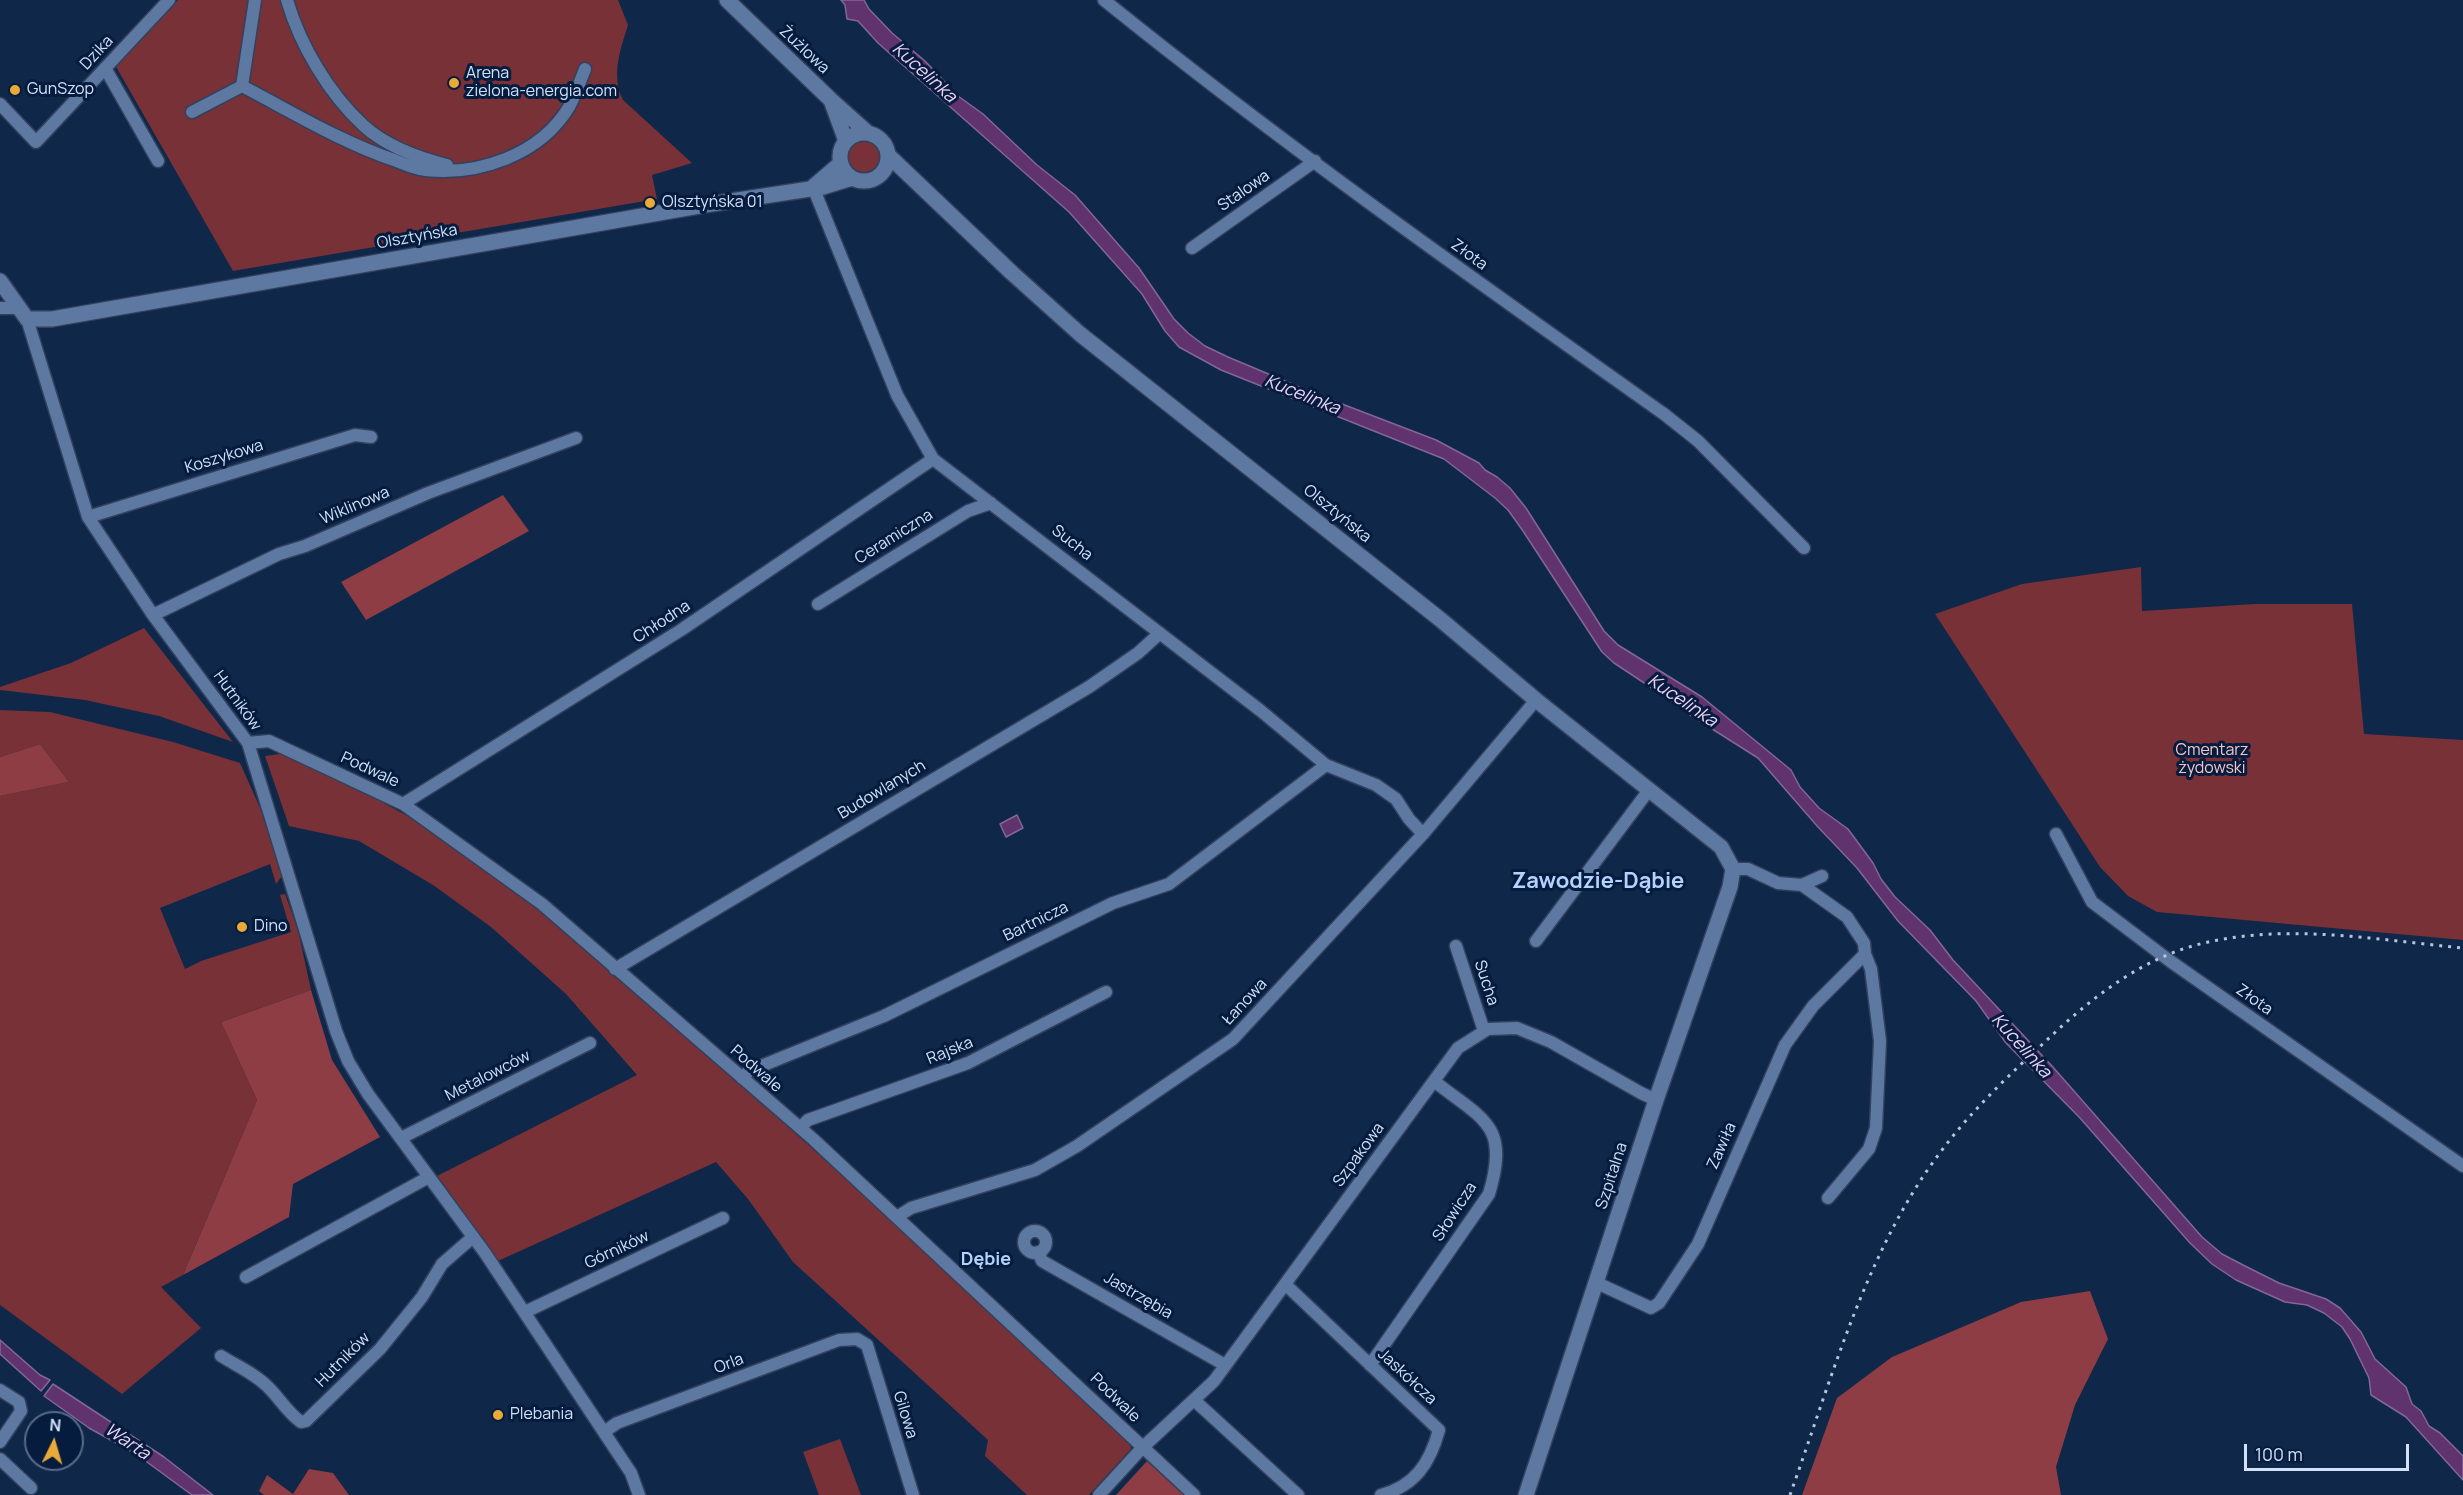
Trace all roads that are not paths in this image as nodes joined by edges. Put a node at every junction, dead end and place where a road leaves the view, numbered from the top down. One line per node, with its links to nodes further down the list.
1 (169, 0): 6 (street, Dzika)
2 (255, 0): 8 (street)
3 (287, 0): 18 (street)
4 (727, 0): 9 (street, Żużlowa)
5 (1104, 0): 16 (street, Złota)
6 (105, 68): 10 (street, Dzika); 15 (street)
7 (585, 69): 18 (street)
8 (242, 86): 11 (street); 18 (street)
9 (831, 100): 12 (street, Żużlowa); 13 (street, Żużlowa)
10 (0, 104)
11 (192, 112)
12 (868, 133): 13 (street); 14 (street)
13 (846, 141): 17 (street)
14 (889, 156): 19 (street); 22 (street, Olsztyńska)
15 (158, 161)
16 (1315, 161): 23 (street, Stalowa); 32 (street, Złota)
17 (840, 164): 20 (street); 21 (street)
18 (466, 169)
19 (879, 177): 20 (street); 22 (street, Olsztyńska)
20 (852, 178): 21 (street, Olsztyńska)
21 (813, 187): 26 (street, Olsztyńska); 29 (street, Sucha)
22 (919, 187): 36 (street, Olsztyńska)
23 (1192, 248)
24 (0, 281): 26 (street)
25 (0, 308): 26 (street, Olsztyńska)
26 (23, 314): 31 (street, Hutników)
27 (371, 437): 31 (street, Koszykowa)
28 (576, 438): 34 (street, Wiklinowa)
29 (933, 459): 30 (street, Sucha); 40 (street, Chłodna)
30 (991, 502): 33 (street, Ceramiczna); 35 (street, Sucha)
31 (88, 517): 34 (street, Hutników)
32 (1804, 548)
33 (818, 604)
34 (153, 615): 37 (street, Hutników)
35 (1160, 633): 38 (street, Sucha); 49 (street, Budowlanych)
36 (1536, 700): 39 (street, Olsztyńska); 41 (street, Łanowa)
37 (248, 743): 40 (street, Podwale); 57 (street, Hutników)
38 (1326, 765): 41 (street, Sucha); 53 (street, Bartnicza)
39 (1650, 790): 43 (street, Olsztyńska); 46 (street)
40 (403, 804): 49 (street, Podwale)
41 (1423, 834): 61 (street, Łanowa)
42 (2056, 834): 58 (street, Złota)
43 (1734, 868): 45 (street); 55 (street, Szpitalna)
44 (1822, 876): 45 (street)
45 (1802, 885): 48 (street)
46 (1536, 941)
47 (1456, 946): 51 (street, Sucha)
48 (1865, 954): 60 (street); 66 (street, Zawiła)
49 (615, 969): 53 (street, Podwale)
50 (1106, 992): 56 (street, Rajska)
51 (1484, 1031): 54 (street, Szpakowa); 55 (street, Szpakowa)
52 (590, 1043): 57 (street, Metalowców)
53 (742, 1078): 56 (street, Podwale)
54 (1434, 1081): 67 (street, Szpakowa); 72 (street, Słowicza)
55 (1656, 1100): 66 (street, Szpitalna)
56 (800, 1128): 61 (street, Podwale)
57 (401, 1138): 59 (street, Hutników)
58 (2463, 1166)
59 (429, 1178): 63 (street, Hutników); 65 (street)
60 (1828, 1198)
61 (897, 1217): 77 (street, Podwale)
62 (723, 1218): 68 (street, Górników)
63 (473, 1237): 68 (street, Hutników); 70 (street, Hutników)
64 (1038, 1252): 71 (street, Jastrzębia)
65 (246, 1277)
66 (1597, 1283): 86 (street, Szpitalna)
67 (1285, 1284): 71 (street, Szpakowa); 72 (street, Jaskółcza)
68 (525, 1312): 75 (street, Hutników)
69 (867, 1345): 75 (street, Orla); 81 (street, Gilowa)
70 (221, 1356)
71 (1225, 1365): 74 (street, Szpakowa)
72 (1370, 1365): 85 (street, Jaskółcza)
73 (0, 1390): 76 (street)
74 (1194, 1400): 77 (street, Szpakowa); 84 (street)
75 (604, 1432): 80 (street, Hutników)
76 (0, 1442)
77 (1142, 1448): 82 (street, Szpakowa); 83 (street, Podwale)
78 (0, 1459): 79 (street)
79 (31, 1488)
80 (639, 1495)
81 (913, 1495)
82 (1099, 1495)
83 (1194, 1495)
84 (1298, 1495)
85 (1381, 1495)
86 (1526, 1495)

